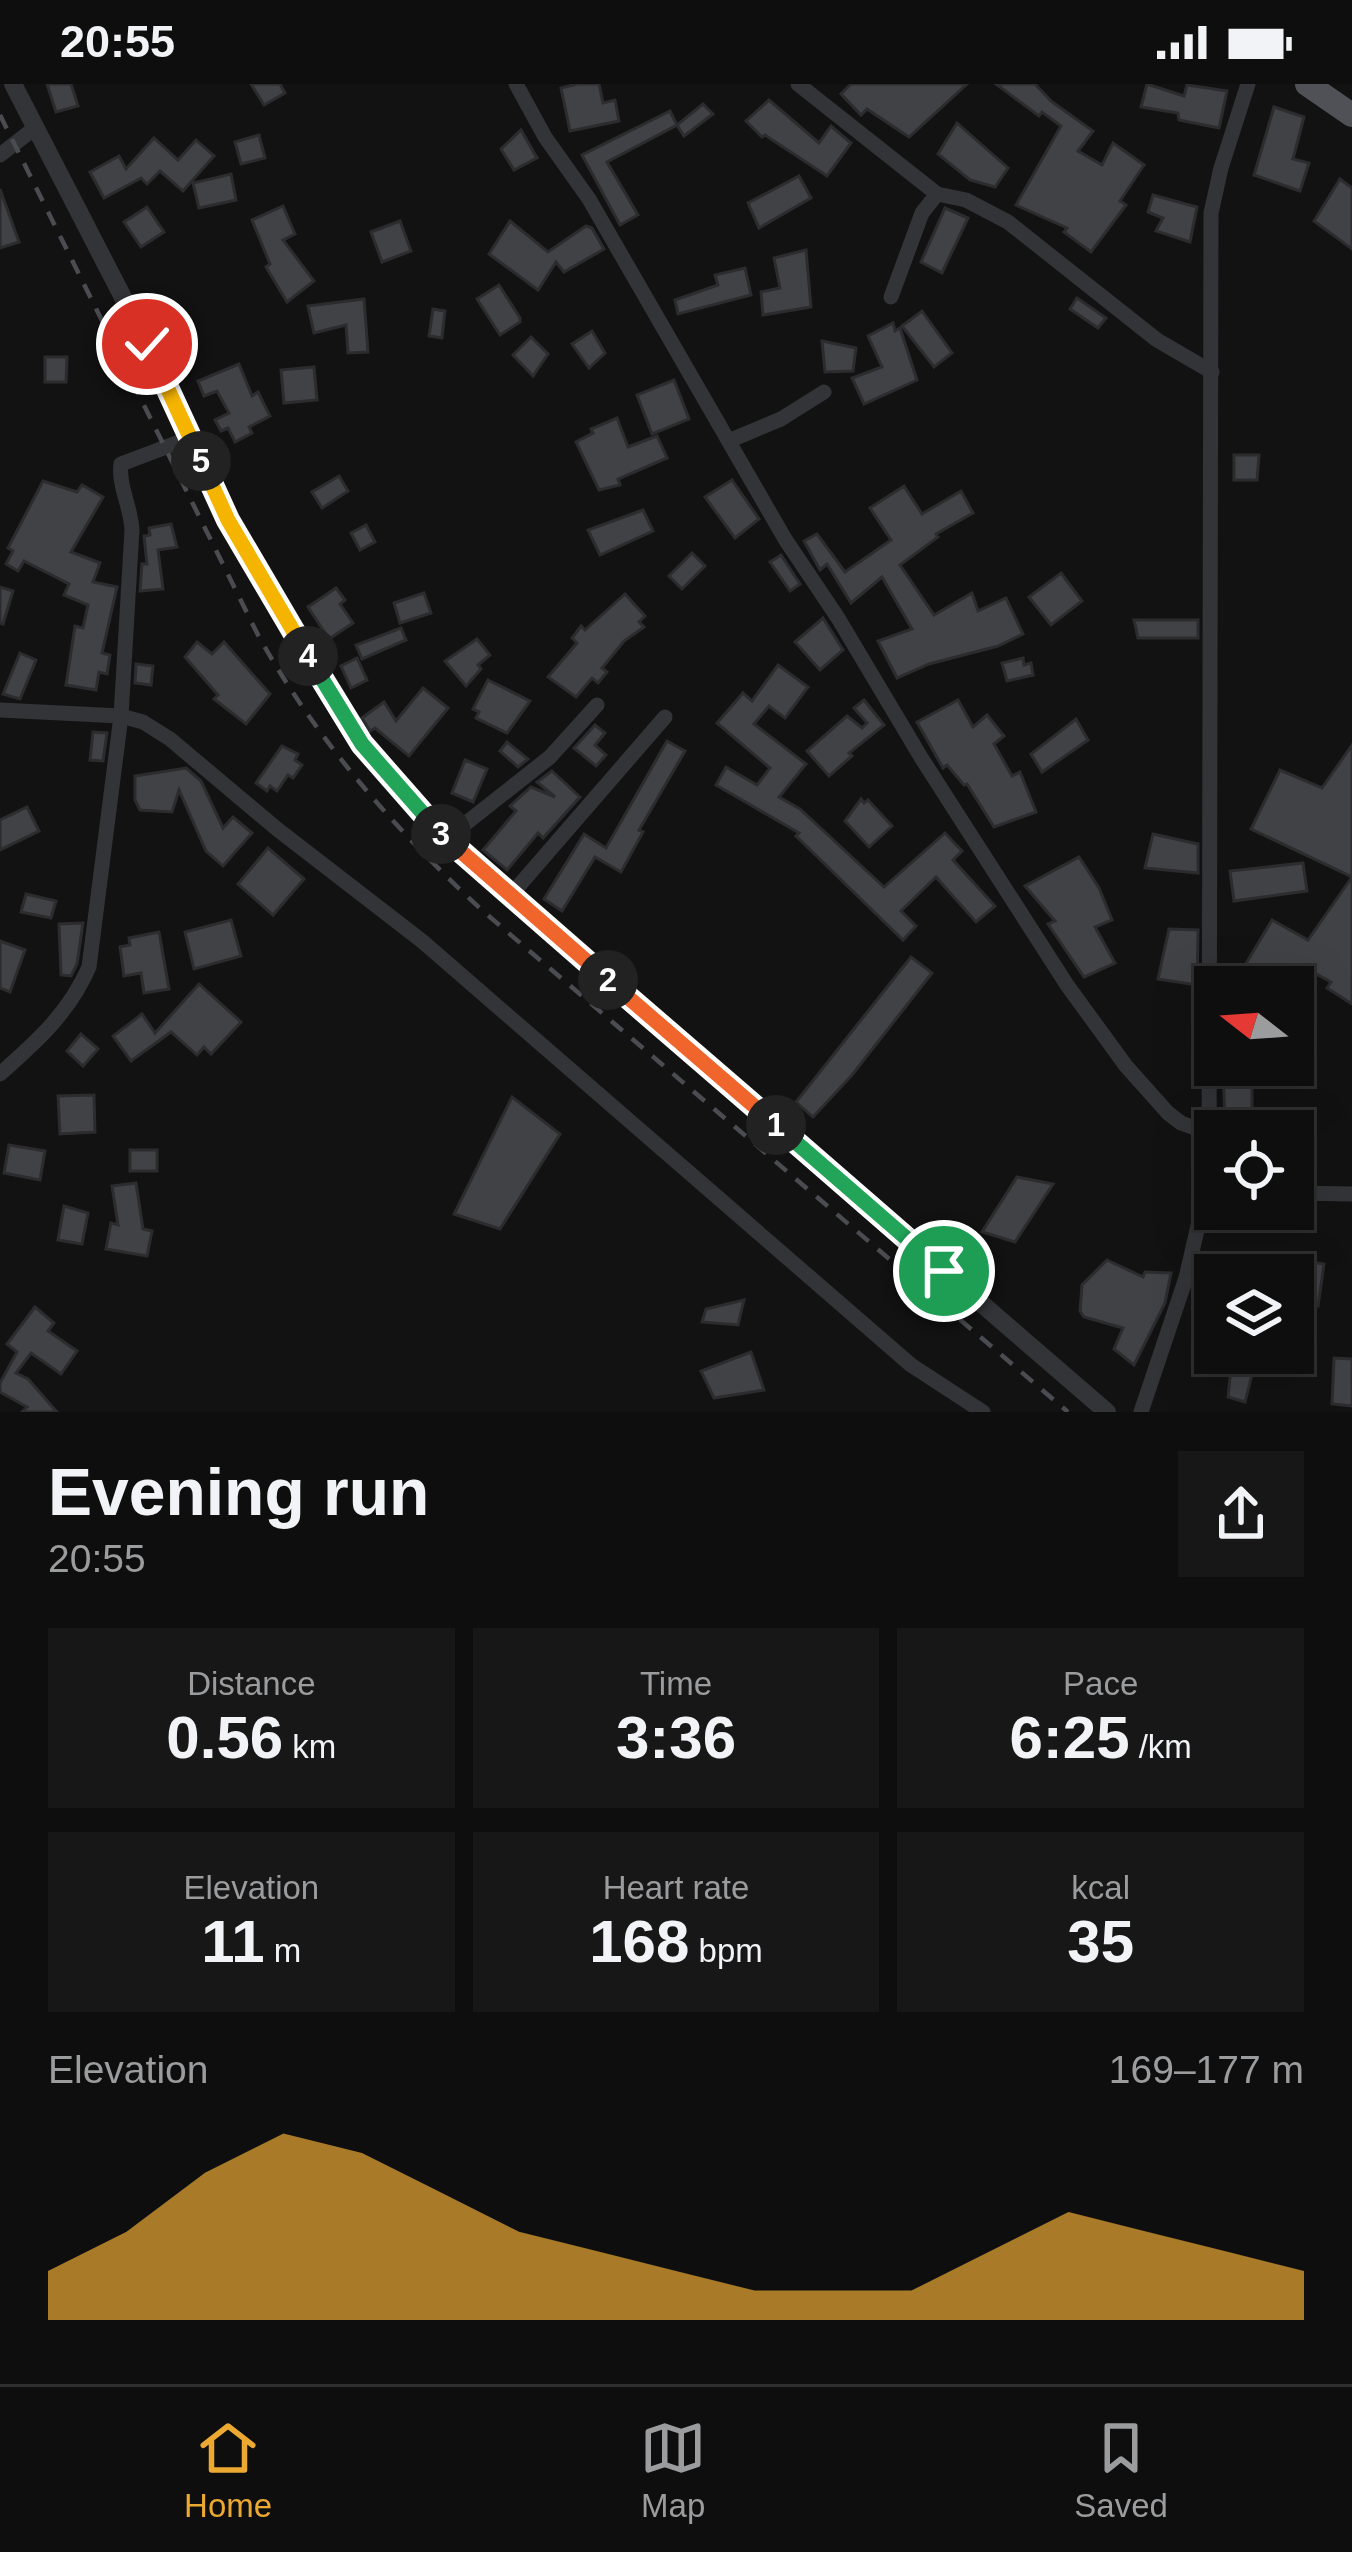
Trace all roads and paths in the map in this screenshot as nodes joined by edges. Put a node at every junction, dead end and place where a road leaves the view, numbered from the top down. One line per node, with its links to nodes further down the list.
1 (13, 84): 9 (street)
2 (516, 84): 16 (street)
3 (798, 84): 11 (street)
4 (1248, 84): 13 (street)
5 (1307, 84): 8 (main road)
6 (1333, 84): 7 (main road)
7 (1352, 97)
8 (1352, 115)
9 (36, 127): 10 (street); 15 (street)
10 (0, 155)
11 (937, 194): 12 (street); 13 (street)
12 (891, 297)
13 (1212, 372): 24 (street)
14 (824, 392): 16 (street)
15 (190, 438): 19 (street); 21 (street)
16 (731, 440): 25 (street)
17 (597, 705): 21 (street)
18 (0, 710): 19 (street)
19 (121, 716): 23 (street); 29 (street)
20 (665, 717): 22 (street)
21 (446, 839): 22 (street)
22 (510, 896): 30 (street)
23 (0, 1074)
24 (1209, 1110)
25 (1194, 1128)
26 (1314, 1193): 27 (street)
27 (1352, 1194)
28 (1199, 1230): 31 (street)
29 (982, 1412)
30 (1107, 1412)
31 (1141, 1412)

